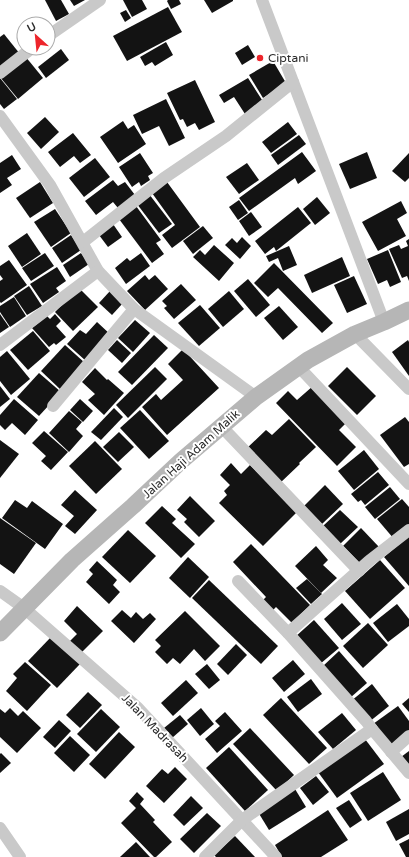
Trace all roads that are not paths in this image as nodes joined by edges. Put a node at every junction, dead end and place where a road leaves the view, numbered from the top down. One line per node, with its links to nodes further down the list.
1 (100, 0): 3 (street)
2 (262, 0): 6 (street)
3 (56, 30)
4 (22, 56): 5 (street)
5 (0, 73)
6 (293, 82): 8 (street); 12 (street)
7 (0, 116): 8 (street)
8 (83, 242): 9 (street)
9 (98, 271): 10 (street); 14 (street)
10 (134, 309): 17 (street); 18 (street)
11 (409, 310): 12 (main road, Jalan Haji Adam Malik)
12 (384, 322): 13 (main road, Jalan Haji Adam Malik)
13 (355, 334): 15 (main road, Jalan Haji Adam Malik); 16 (street)
14 (0, 345)
15 (298, 366): 17 (main road, Jalan Haji Adam Malik); 20 (street)
16 (409, 389)
17 (256, 397): 19 (main road, Jalan Haji Adam Malik)
18 (53, 406)
19 (221, 426): 22 (street); 25 (main road, Jalan Haji Adam Malik)
20 (409, 484)
21 (409, 530): 22 (street)
22 (359, 571): 27 (street)
23 (238, 581): 27 (street)
24 (0, 591): 25 (street, Jalan Madrasah)
25 (24, 608): 26 (main road, Jalan Haji Adam Malik); 32 (street, Jalan Madrasah)
26 (0, 633)
27 (288, 633): 28 (street)
28 (372, 729): 30 (street); 32 (street)
29 (409, 736): 30 (street)
30 (391, 752): 31 (street)
31 (409, 773)
32 (242, 820): 35 (street); 36 (street, Jalan Madrasah)
33 (0, 828): 34 (street)
34 (20, 857)
35 (205, 857)
36 (276, 857)

